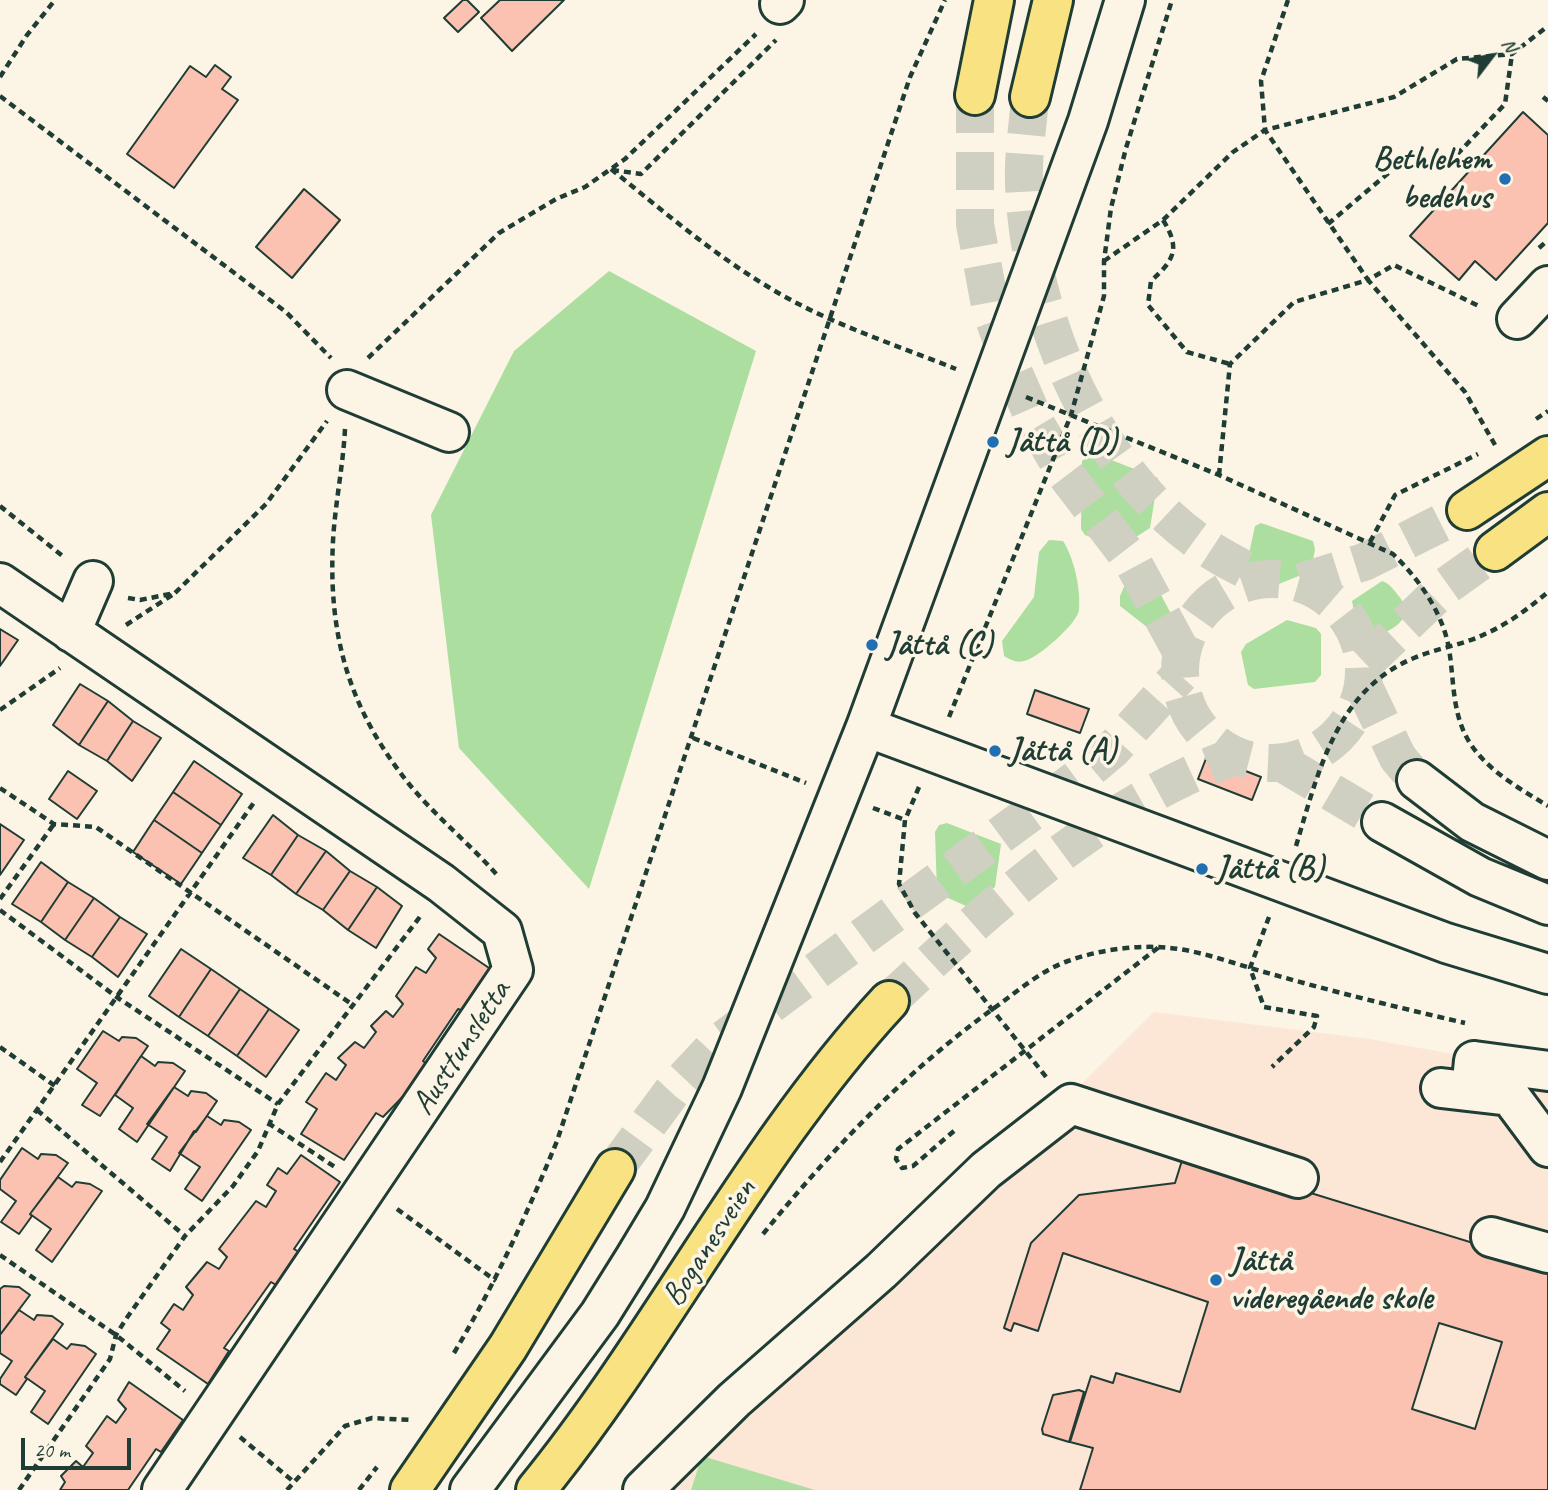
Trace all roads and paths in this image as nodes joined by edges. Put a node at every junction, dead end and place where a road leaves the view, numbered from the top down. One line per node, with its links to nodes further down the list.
1 (55, 0): 11 (path)
2 (945, 0): 25 (path)
3 (994, 0): 12 (main road)
4 (1053, 0): 14 (main road)
5 (1125, 0): 49 (street)
6 (1172, 0): 21 (path)
7 (1288, 0): 15 (path)
8 (780, 14): 16 (path); 16 (path)
9 (1548, 26): 10 (path)
10 (1512, 54): 15 (path); 18 (path)
11 (0, 77)
12 (975, 94)
13 (0, 96): 28 (path)
14 (1030, 97)
15 (1265, 130): 17 (path); 18 (path)
16 (611, 169): 25 (path); 28 (path)
17 (1163, 220): 21 (path); 26 (path)
18 (1328, 224): 22 (path)
19 (1548, 240): 20 (path)
20 (1538, 249)
21 (1104, 261): 31 (path)
22 (1368, 280): 24 (path); 26 (path); 35 (path)
23 (1548, 286): 24 (street)
24 (1504, 308)
25 (831, 319): 27 (path); 50 (path)
26 (1230, 365): 37 (path)
27 (963, 372)
28 (347, 390): 33 (street); 43 (path); 64 (path)
29 (1032, 400): 31 (path)
30 (1548, 411): 32 (path)
31 (1071, 415): 37 (path); 48 (path)
32 (1527, 425)
33 (449, 432)
34 (1505, 439): 35 (path)
35 (1495, 445): 41 (path)
36 (1548, 456): 39 (main road)
37 (1219, 475): 41 (path)
38 (0, 506): 43 (path)
39 (1467, 510)
40 (1548, 512): 42 (main road)
41 (1370, 542): 47 (path)
42 (1495, 551)
43 (93, 581): 46 (street)
44 (0, 583): 46 (street, Austtunsletta)
45 (1548, 592): 47 (path)
46 (71, 632): 51 (street, Austtunsletta)
47 (1449, 647): 56 (path); 61 (path)
48 (950, 713)
49 (866, 727): 72 (street); 112 (street)
50 (692, 738): 53 (path); 98 (path)
51 (276, 771): 63 (street, Austtunsletta); 65 (path)
52 (1418, 780): 62 (street)
53 (803, 782)
54 (921, 782): 58 (path)
55 (0, 788): 60 (path)
56 (1548, 806)
57 (872, 807): 58 (path)
58 (905, 820): 76 (path)
59 (1382, 822): 67 (street)
60 (54, 824): 65 (path); 66 (path)
61 (1294, 851)
62 (1548, 860)
63 (441, 883): 75 (path); 92 (street, Austtunsletta)
64 (503, 883)
65 (190, 895): 73 (path); 75 (path)
66 (0, 899)
67 (1548, 905)
68 (0, 910): 73 (path)
69 (1269, 915): 71 (path)
70 (1159, 947): 71 (path); 76 (path); 79 (path)
71 (1250, 968): 77 (path); 80 (path)
72 (1548, 974)
73 (118, 998): 82 (path); 84 (path)
74 (889, 1001): 113 (main road, Boganesveien)
75 (353, 1006): 84 (path)
76 (992, 1009): 79 (path); 95 (path)
77 (1477, 1026)
78 (0, 1048): 82 (path)
79 (1025, 1051): 83 (path); 87 (path)
80 (1272, 1067)
81 (1548, 1071): 88 (street)
82 (55, 1086): 85 (path)
83 (1062, 1095): 91 (street); 114 (street)
84 (278, 1104): 86 (path)
85 (37, 1110): 89 (path); 93 (path)
86 (268, 1123): 92 (path); 93 (path)
87 (954, 1131)
88 (1548, 1147)
89 (0, 1162)
90 (615, 1169): 111 (main road)
91 (1298, 1178)
92 (368, 1189): 98 (path); 102 (street, Austtunsletta)
93 (185, 1236): 99 (path)
94 (1491, 1237): 96 (street)
95 (759, 1240)
96 (1548, 1253)
97 (0, 1255): 99 (path)
98 (496, 1281): 100 (path)
99 (116, 1335): 102 (path); 107 (path)
100 (451, 1359)
101 (418, 1410): 103 (path)
102 (214, 1415): 106 (path); 108 (street, Austtunsletta)
103 (411, 1420): 104 (path); 106 (path)
104 (404, 1430)
105 (382, 1461): 110 (path)
106 (294, 1482): 109 (path)
107 (19, 1490)
108 (162, 1490)
109 (286, 1490)
110 (359, 1490)
111 (410, 1490)
112 (470, 1490)
113 (536, 1490)
114 (643, 1490)

